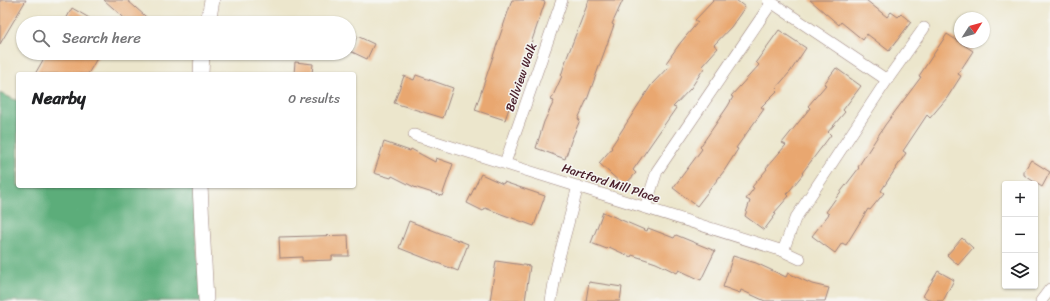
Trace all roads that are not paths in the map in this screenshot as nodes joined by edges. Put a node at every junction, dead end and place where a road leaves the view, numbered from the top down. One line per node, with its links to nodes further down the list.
1 (212, 0): 4 (main road)
2 (562, 0): 10 (street, Bellview Walk)
3 (770, 1): 8 (street); 13 (street)
4 (209, 16)
5 (924, 28): 8 (street)
6 (202, 60): 7 (main road)
7 (201, 72)
8 (886, 80): 14 (street)
9 (414, 135): 10 (street, Hartford Mill Place)
10 (505, 163): 11 (street, Hartford Mill Place)
11 (578, 186): 13 (street, Hartford Mill Place); 18 (street)
12 (200, 188): 17 (main road)
13 (645, 208): 14 (street, Hartford Mill Place)
14 (783, 251): 15 (street, Hartford Mill Place)
15 (800, 259)
16 (1050, 289): 19 (street)
17 (206, 301)
18 (551, 301)
19 (1041, 301)

